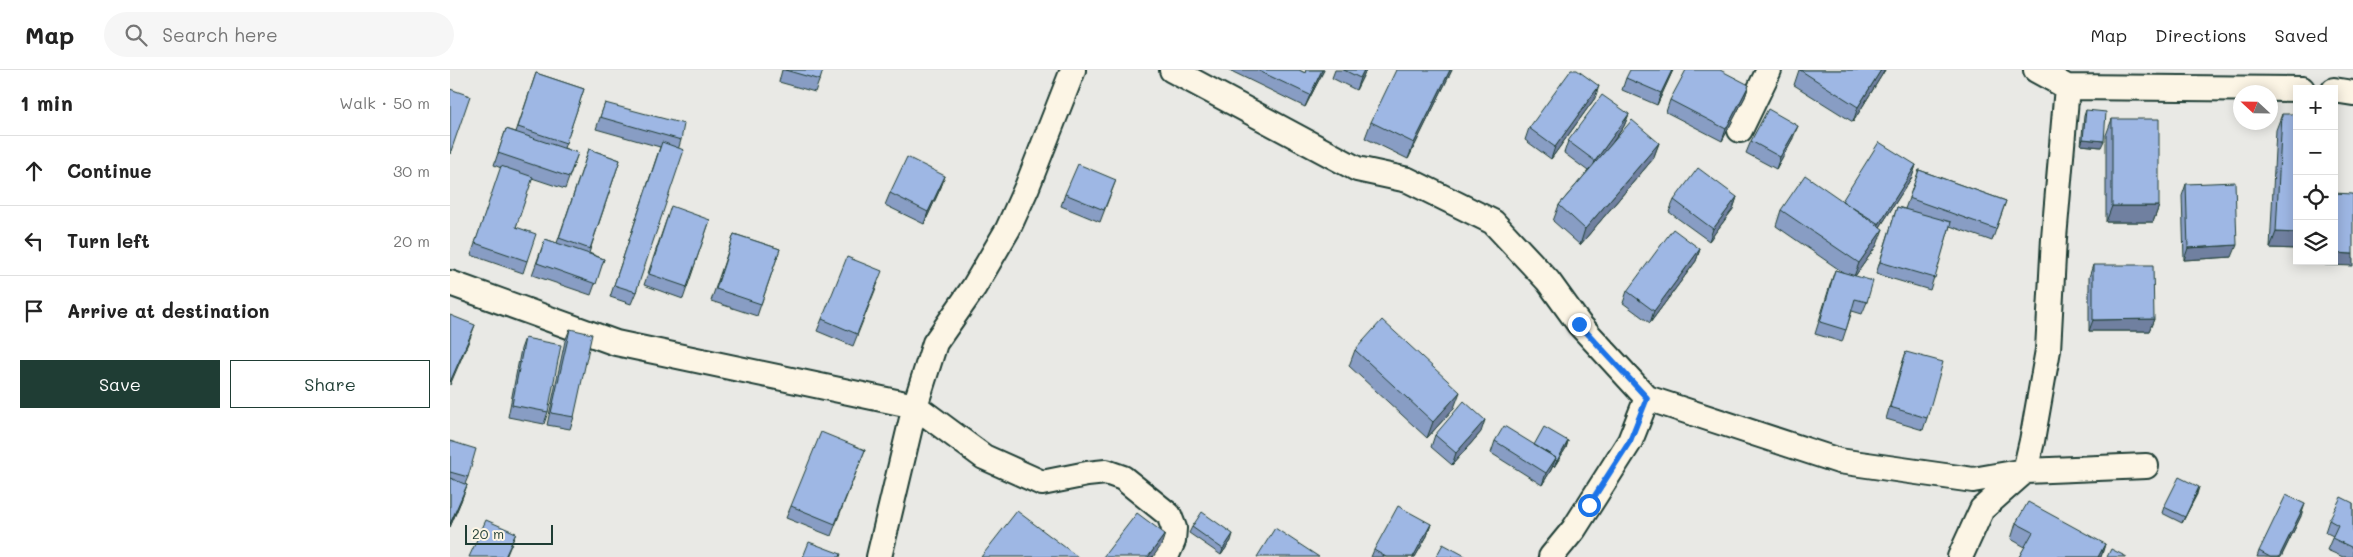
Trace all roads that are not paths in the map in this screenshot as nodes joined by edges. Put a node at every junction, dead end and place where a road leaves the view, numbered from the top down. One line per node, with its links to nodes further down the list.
1 (1073, 70): 12 (street)
2 (1172, 70): 11 (street)
3 (1769, 70): 9 (street)
4 (2036, 70): 5 (street)
5 (2067, 87): 6 (street); 14 (street)
6 (2293, 89)
7 (2338, 91): 8 (street)
8 (2353, 93)
9 (1740, 130)
10 (450, 283): 12 (street)
11 (1647, 398): 14 (street); 17 (street)
12 (915, 406): 15 (street); 16 (street)
13 (2146, 466): 14 (street)
14 (2025, 471): 18 (street)
15 (878, 557)
16 (1166, 557)
17 (1551, 557)
18 (1960, 557)

